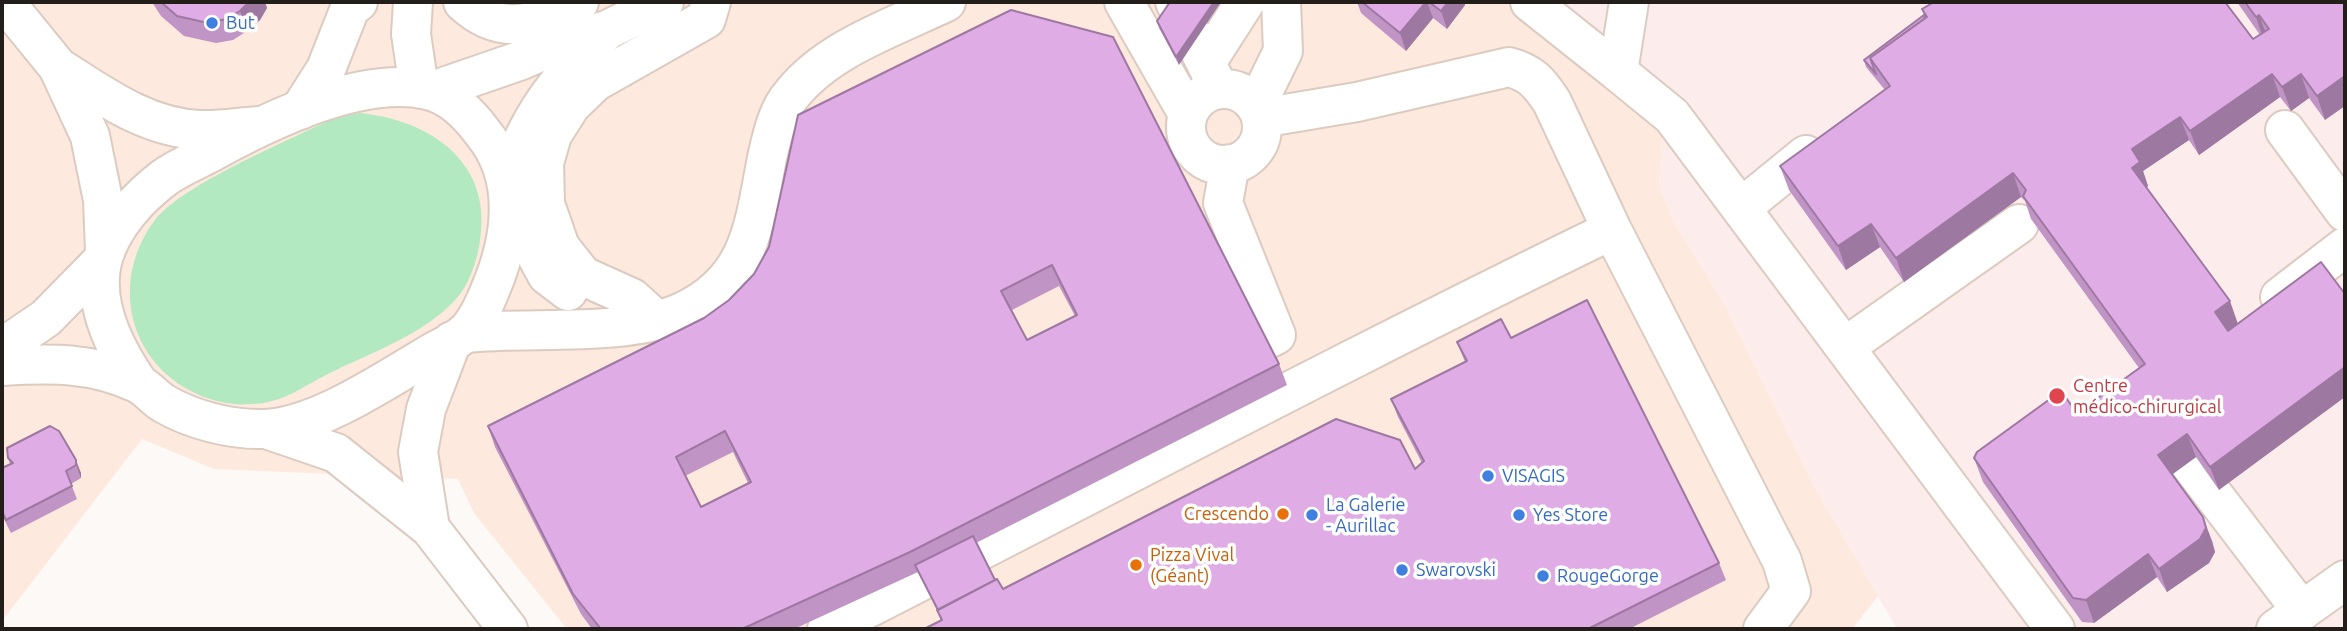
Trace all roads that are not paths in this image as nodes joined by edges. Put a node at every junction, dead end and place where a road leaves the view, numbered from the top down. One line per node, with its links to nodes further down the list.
1 (358, 2): 20 (main road)
2 (413, 2): 19 (main road)
3 (463, 2): 4 (main road)
4 (579, 2)
5 (664, 2): 15 (main road)
6 (711, 2): 35 (main road)
7 (946, 2): 35 (main road)
8 (1125, 2): 22 (main road)
9 (1175, 2): 18 (main road)
10 (1281, 2): 21 (main road)
11 (1530, 2): 17 (main road)
12 (1629, 2): 17 (main road)
13 (6, 3): 16 (main road)
14 (1232, 9): 18 (main road)
15 (607, 30): 19 (main road); 27 (main road)
16 (58, 67): 23 (main road); 33 (main road)
17 (1618, 72): 28 (main road)
18 (1212, 76): 21 (main road); 22 (main road)
19 (426, 89): 20 (main road); 27 (main road)
20 (300, 110): 23 (main road)
21 (1258, 112): 26 (main road); 31 (main road)
22 (1188, 114): 26 (main road)
23 (260, 126): 33 (main road)
24 (2285, 130): 29 (main road)
25 (1806, 155): 28 (main road)
26 (1230, 164): 39 (main road)
27 (509, 196): 35 (main road); 36 (main road)
28 (1741, 208): 37 (main road)
29 (2345, 212)
30 (2019, 224): 37 (main road)
31 (1612, 230): 48 (main road); 49 (main road)
32 (2345, 247): 34 (main road)
33 (104, 256): 38 (main road); 41 (main road)
34 (2259, 312)
35 (643, 322): 36 (main road)
36 (459, 337): 43 (main road); 44 (main road)
37 (1846, 347): 50 (main road)
38 (2, 348)
39 (1219, 363)
40 (2, 366): 41 (main road)
41 (139, 384): 43 (main road)
42 (2145, 405): 46 (main road)
43 (266, 429): 44 (main road)
44 (430, 528): 47 (main road)
45 (2345, 580): 46 (main road)
46 (2289, 620)
47 (508, 629)
48 (827, 629)
49 (1763, 629)
50 (2055, 629)

